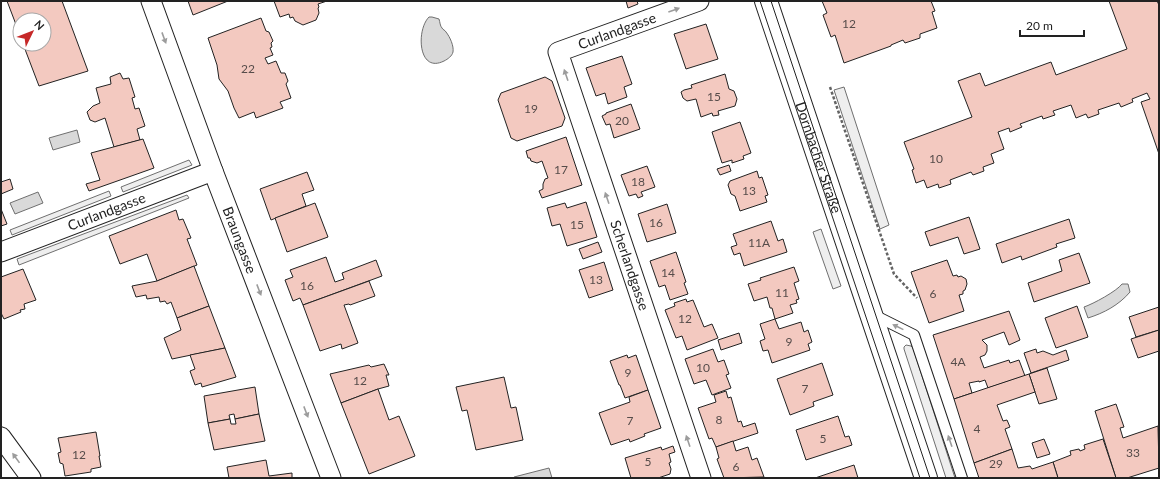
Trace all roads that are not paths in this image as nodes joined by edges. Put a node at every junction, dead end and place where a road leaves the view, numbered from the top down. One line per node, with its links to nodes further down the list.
1 (151, 1): 5 (street, Braungasse, one-way to 5)
2 (699, 1): 4 (street, Curlandgasse, one-way to 2)
3 (766, 1): 7 (main road, Dornbacher Straße)
4 (558, 52): 11 (street, Scherlandgasse, one-way to 4)
5 (213, 172): 6 (street, Curlandgasse); 10 (street, Braungasse, one-way to 10)
6 (1, 252)
7 (871, 314): 12 (main road, Dornbacher Straße); 13 (lane, one-way to 7)
8 (1, 437): 9 (street, one-way to 8)
9 (31, 478)
10 (331, 478)
11 (701, 478)
12 (926, 478)
13 (962, 478)

